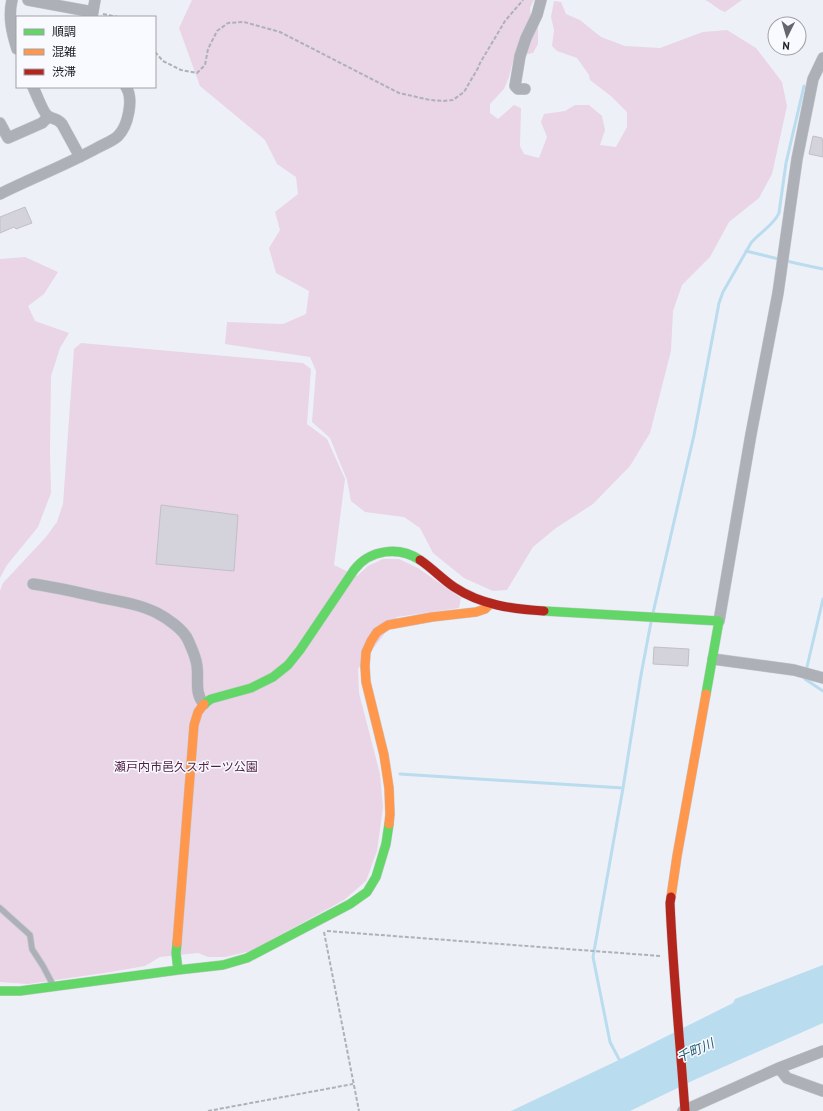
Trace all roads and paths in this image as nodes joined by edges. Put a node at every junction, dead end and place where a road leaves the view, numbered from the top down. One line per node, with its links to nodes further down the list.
1 (12, 0): 8 (street)
2 (28, 0): 6 (street)
3 (95, 0): 6 (street)
4 (523, 0): 9 (path)
5 (541, 0): 13 (street)
6 (92, 14): 7 (path)
7 (109, 16)
8 (16, 45)
9 (156, 53)
10 (823, 58): 20 (street)
11 (33, 88): 14 (street)
12 (126, 88): 16 (street)
13 (525, 89)
14 (48, 117): 15 (street); 16 (street)
15 (0, 123)
16 (80, 157): 17 (street)
17 (0, 194)
18 (32, 584): 23 (street)
19 (490, 604): 20 (street); 23 (street); 26 (street)
20 (719, 621): 21 (street)
21 (713, 660): 22 (street); 25 (street)
22 (823, 678)
23 (204, 704): 26 (street)
24 (0, 908): 27 (lane)
25 (672, 954): 31 (path); 33 (street)
26 (178, 970): 27 (street)
27 (54, 987): 28 (street)
28 (0, 991)
29 (823, 1051): 30 (street)
30 (779, 1068): 32 (street); 33 (street)
31 (353, 1084): 34 (path); 35 (path)
32 (823, 1091)
33 (684, 1108)
34 (208, 1111)
35 (359, 1111)

